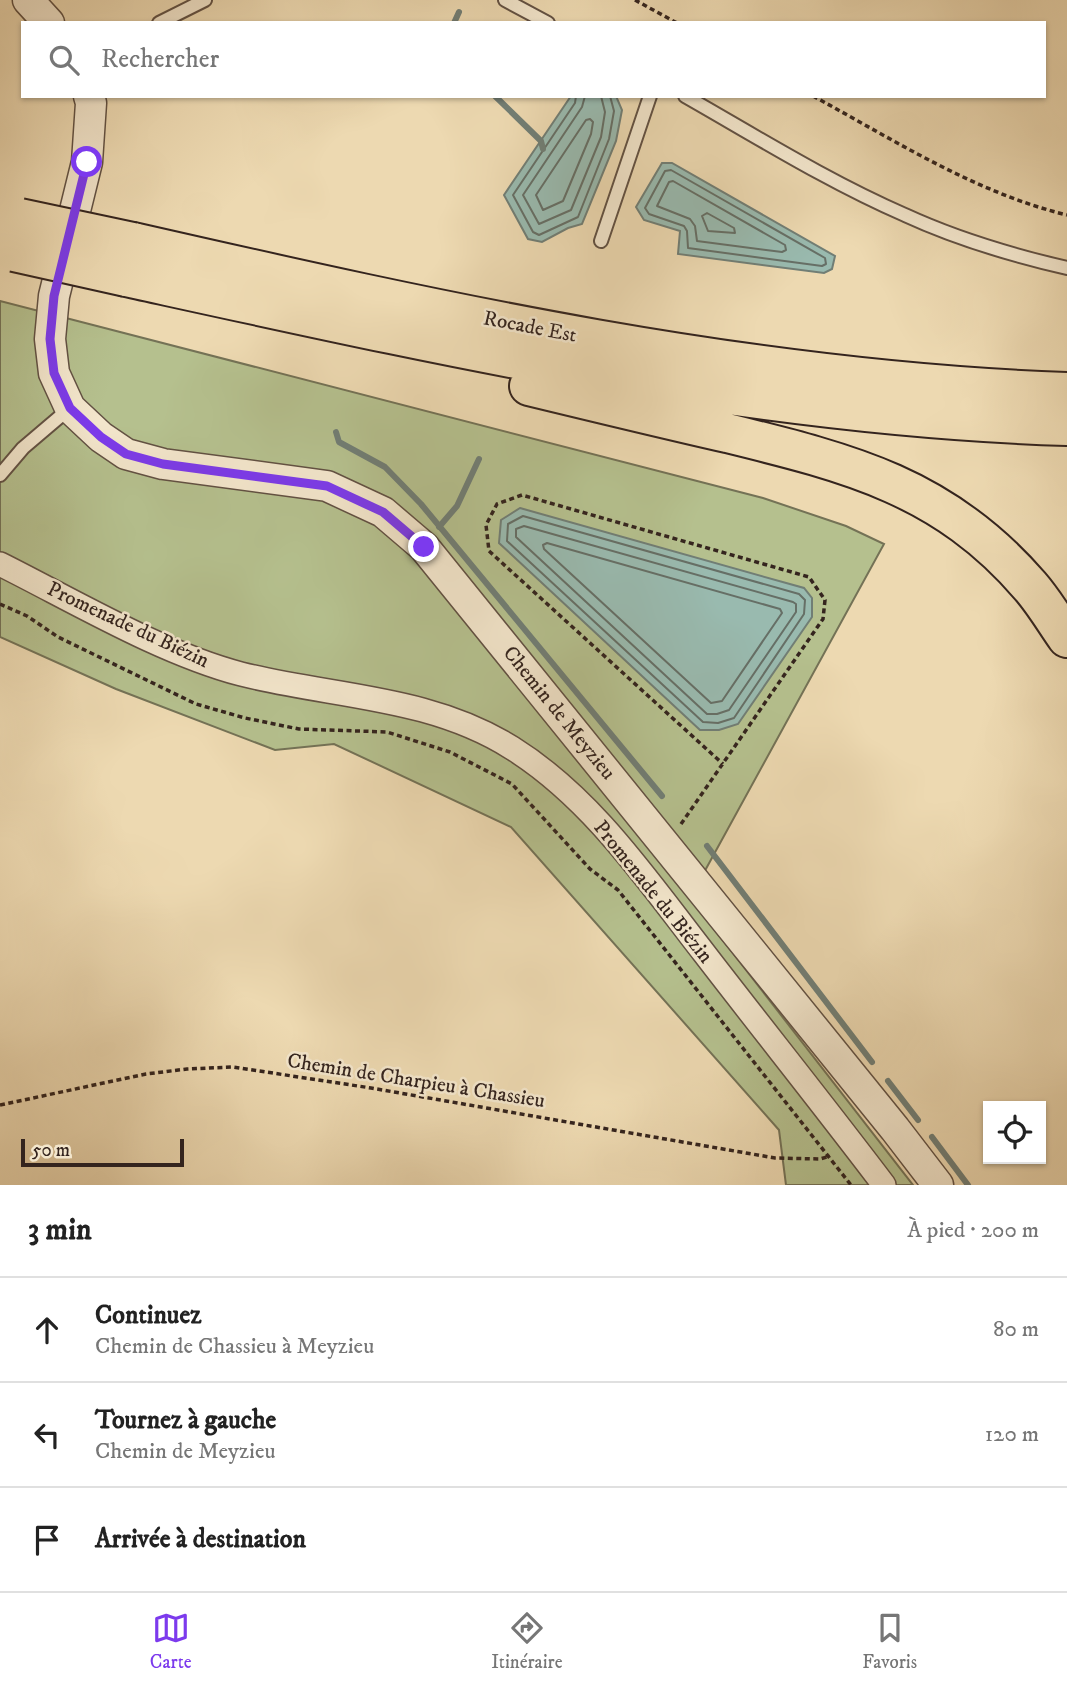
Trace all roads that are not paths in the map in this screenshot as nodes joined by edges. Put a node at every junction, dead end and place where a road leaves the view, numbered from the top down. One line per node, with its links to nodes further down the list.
1 (29, 0): 4 (street)
2 (205, 0): 5 (lane)
3 (505, 0): 6 (lane)
4 (46, 21)
5 (163, 21)
6 (544, 21)
7 (90, 98): 18 (street)
8 (649, 98): 11 (lane)
9 (689, 98): 13 (lane)
10 (8, 233): 12 (highway, Rocade Est, bridge)
11 (601, 241)
12 (130, 259): 14 (highway, Rocade Est); 16 (highway, Rocade Est)
13 (1067, 268)
14 (236, 301): 19 (highway, Rocade Est); 22 (highway)
15 (1067, 366): 16 (highway)
16 (822, 374): 17 (highway, Rocade Est)
17 (1067, 392)
18 (70, 408): 20 (lane); 24 (street, Chemin de Meyzieu)
19 (1067, 426)
20 (0, 475)
21 (0, 564): 23 (street, Promenade du Biézin)
22 (1067, 638)
23 (884, 1185)
24 (938, 1185)

